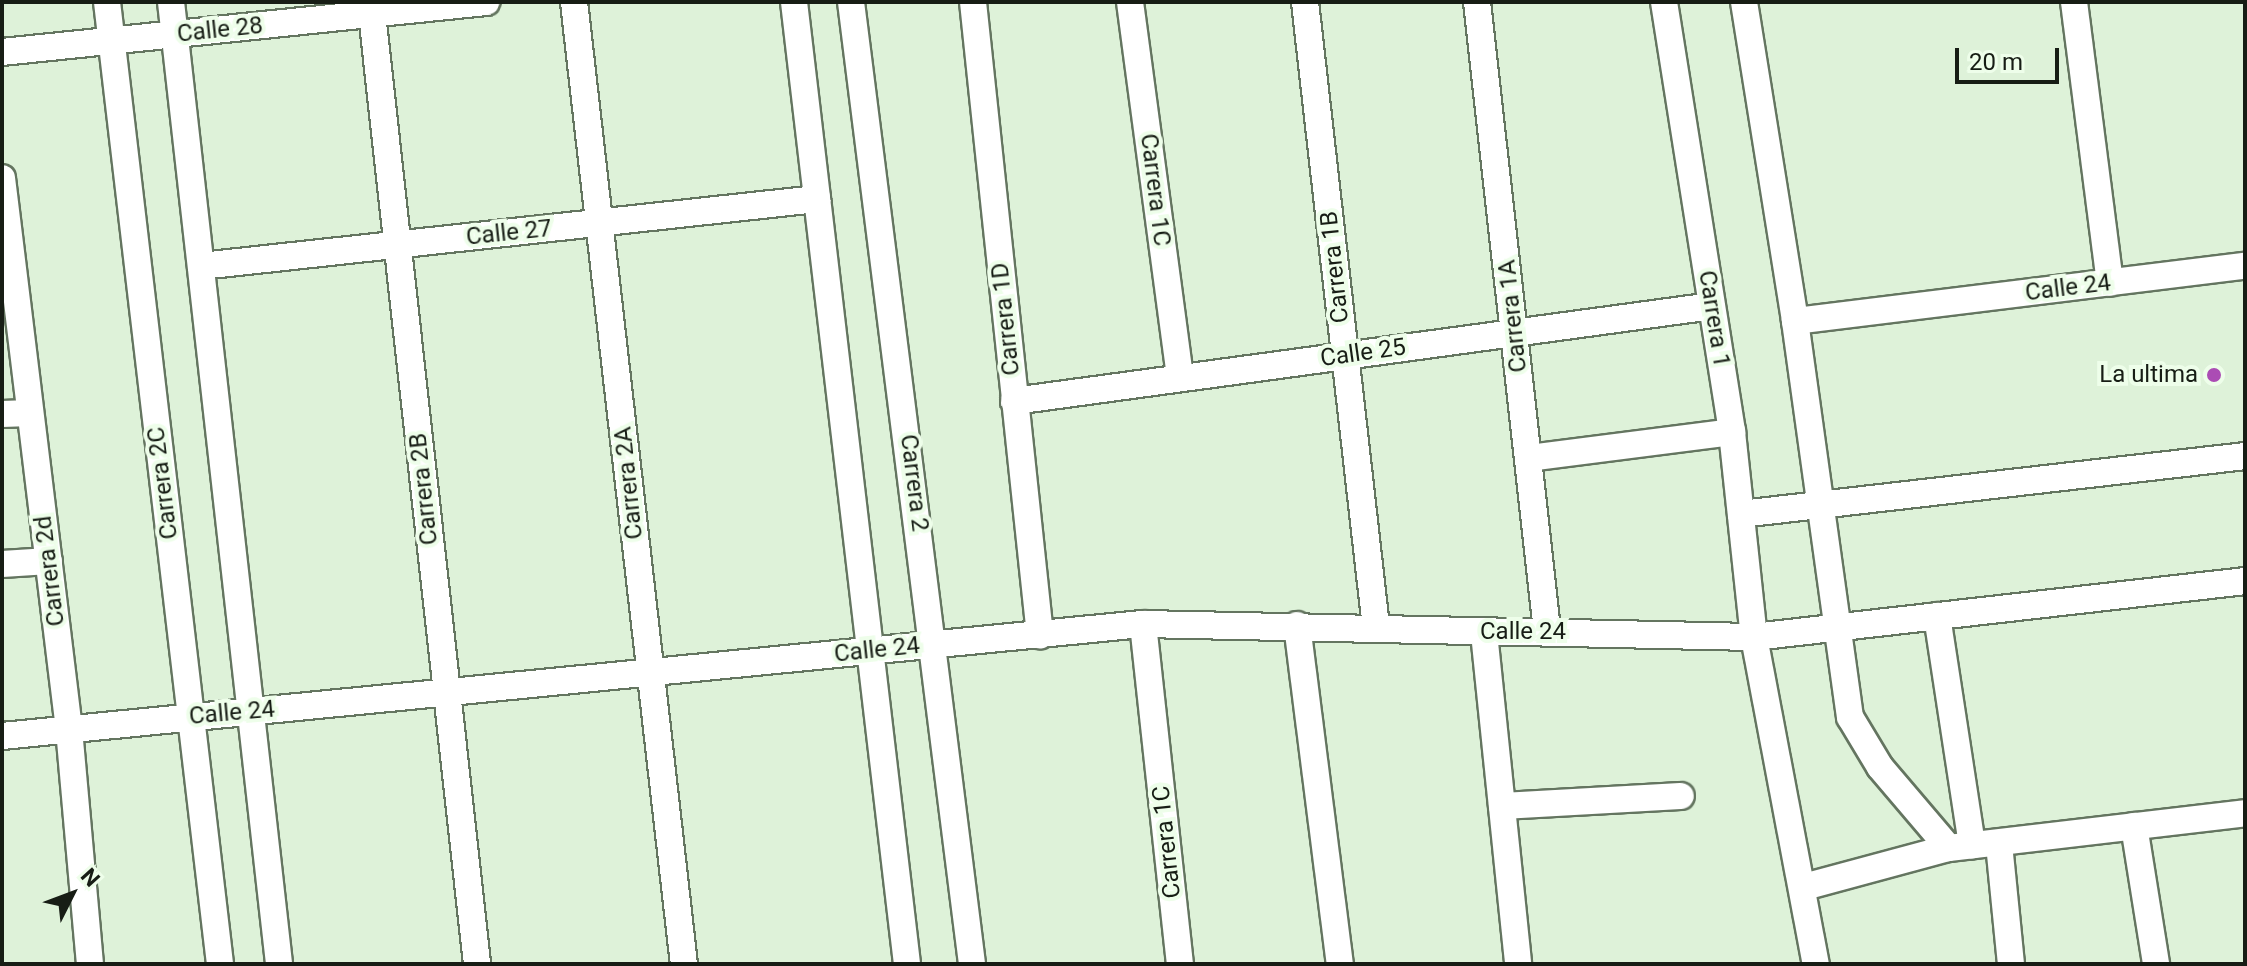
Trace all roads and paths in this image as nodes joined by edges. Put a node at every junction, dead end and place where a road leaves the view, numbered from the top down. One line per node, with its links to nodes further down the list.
1 (107, 2): 16 (street, Carrera 2C)
2 (171, 2): 15 (street)
3 (486, 2): 14 (street, Calle 28)
4 (574, 2): 20 (street, Carrera 2A)
5 (794, 2): 19 (street)
6 (851, 2): 51 (street, Carrera 2)
7 (973, 2): 31 (street, Carrera 1D)
8 (1130, 2): 30 (street, Carrera 1C)
9 (1305, 2): 29 (street, Carrera 1B)
10 (1477, 2): 28 (street, Carrera 1A)
11 (1664, 2): 26 (street, Carrera 1)
12 (1744, 2): 27 (street)
13 (2074, 2): 25 (street)
14 (372, 14): 15 (street, Calle 28); 22 (street, Carrera 2B)
15 (174, 34): 16 (street, Calle 28); 23 (street)
16 (112, 41): 17 (street, Calle 28); 56 (street, Carrera 2C)
17 (2, 52)
18 (2, 178): 21 (street, Carrera 2d)
19 (817, 199): 20 (street, Calle 27); 52 (street)
20 (600, 223): 22 (street, Calle 27); 53 (street, Carrera 2A)
21 (6, 236): 32 (street, Carrera 2d)
22 (399, 245): 23 (street, Calle 27); 54 (street, Carrera 2B)
23 (201, 266): 55 (street)
24 (2245, 266): 25 (street, Calle 24)
25 (2110, 283): 27 (street, Calle 24)
26 (1712, 306): 28 (street, Calle 25); 34 (street, Carrera 1)
27 (1795, 321): 37 (street)
28 (1515, 333): 29 (street, Calle 25); 36 (street, Carrera 1A)
29 (1345, 356): 30 (street, Calle 25); 45 (street, Carrera 1B)
30 (1180, 378): 31 (street, Calle 25)
31 (1014, 401): 49 (street, Carrera 1D)
32 (30, 413): 33 (street); 39 (street, Carrera 2d)
33 (2, 414)
34 (1732, 432): 36 (street); 38 (street, Carrera 1)
35 (2245, 456): 37 (street)
36 (1529, 458): 47 (street, Carrera 1A)
37 (1818, 505): 38 (street); 46 (street)
38 (1741, 514): 50 (street, Carrera 1)
39 (49, 561): 40 (street); 57 (street, Carrera 2d)
40 (2, 564)
41 (2245, 581): 42 (street)
42 (1937, 616): 46 (street); 64 (street)
43 (1143, 624): 44 (street, Calle 24); 49 (street, Calle 24); 73 (street, Carrera 1C)
44 (1297, 625): 45 (street, Calle 24); 74 (street)
45 (1376, 627): 48 (street, Calle 24)
46 (1834, 627): 50 (street); 64 (street)
47 (1547, 630): 48 (street, Calle 24); 50 (street, Calle 24)
48 (1484, 633): 60 (street)
49 (1040, 635): 51 (street, Calle 24)
50 (1754, 637): 65 (street, Carrera 1)
51 (935, 644): 52 (street, Calle 24); 72 (street, Carrera 2)
52 (872, 650): 53 (street, Calle 24); 71 (street)
53 (650, 669): 54 (street, Calle 24); 70 (street, Carrera 2A)
54 (444, 696): 55 (street, Calle 24); 69 (street, Carrera 2B)
55 (251, 711): 56 (street, Calle 24); 68 (street)
56 (190, 717): 57 (street, Calle 24); 67 (street, Carrera 2C)
57 (69, 729): 58 (street, Calle 24); 66 (street, Carrera 2d)
58 (2, 736)
59 (1681, 796): 60 (street)
60 (1502, 806): 75 (street)
61 (2245, 813): 62 (street)
62 (2134, 826): 63 (street); 78 (street)
63 (1999, 844): 64 (street); 77 (street)
64 (1961, 847): 65 (street)
65 (1804, 887): 76 (street, Carrera 1)
66 (90, 964)
67 (220, 964)
68 (279, 964)
69 (477, 964)
70 (684, 964)
71 (907, 964)
72 (972, 964)
73 (1180, 964)
74 (1340, 964)
75 (1518, 964)
76 (1816, 964)
77 (2011, 964)
78 (2156, 964)

